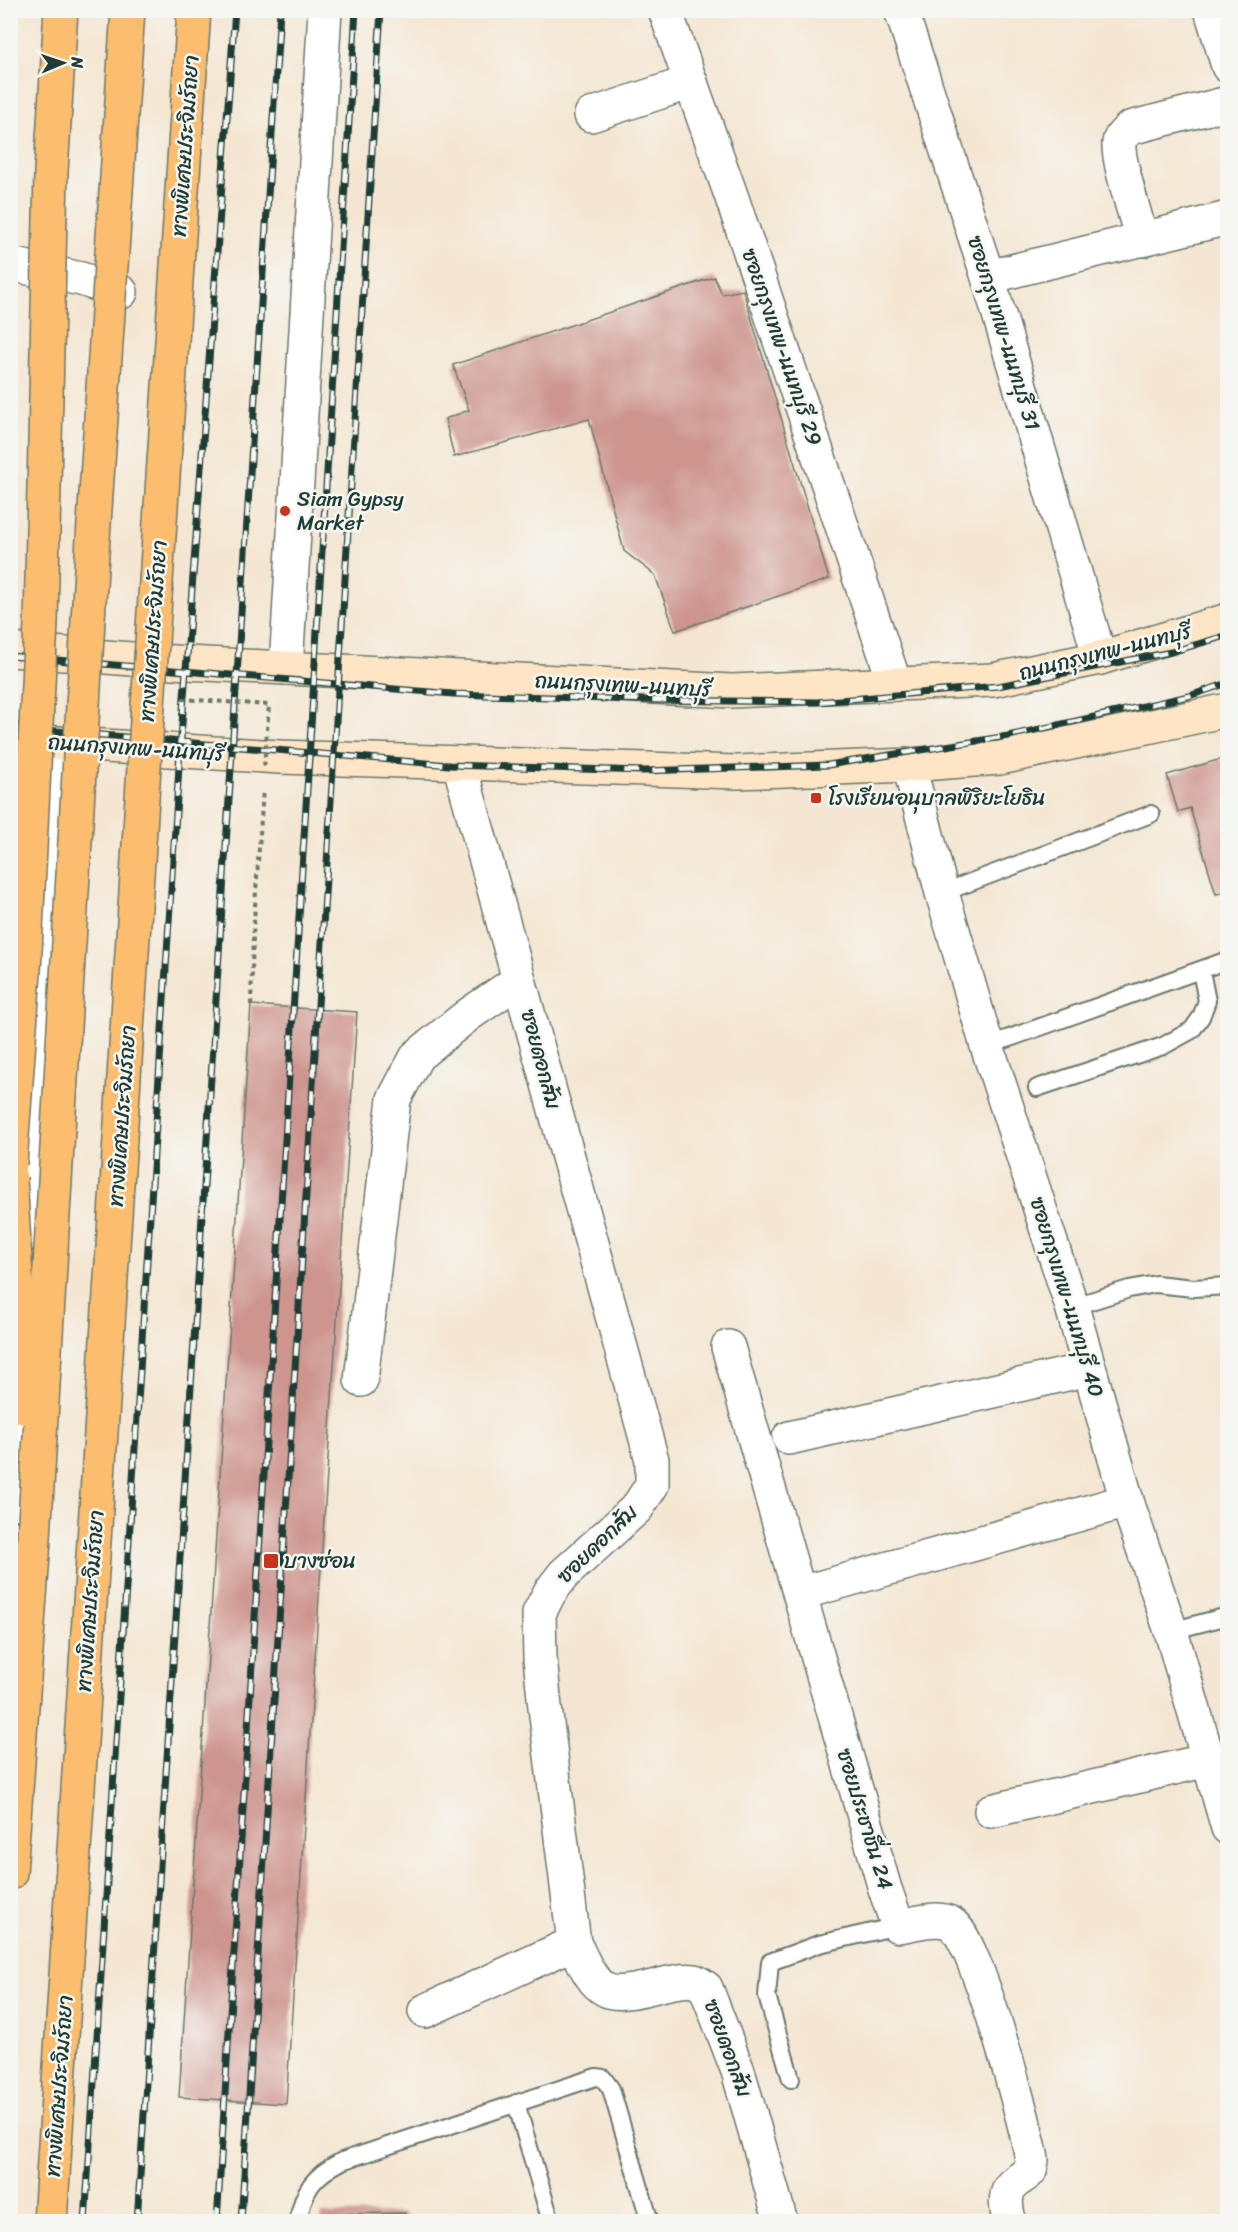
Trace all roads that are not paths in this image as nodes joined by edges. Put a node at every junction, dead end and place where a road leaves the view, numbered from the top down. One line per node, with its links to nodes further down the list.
1 (61, 10): 37 (highway, bridge)
2 (128, 10): 47 (highway, bridge)
3 (140, 10): 17 (main road)
4 (194, 10): 60 (highway, ทางพิเศษประจิมรัถยา, bridge)
5 (325, 10): 22 (street)
6 (665, 10): 10 (street, ซอยกรุงเทพ-นนทบุรี 29)
7 (901, 10): 16 (street, ซอยกรุงเทพ-นนทบุรี 31)
8 (1211, 10): 9 (street)
9 (1227, 66)
10 (691, 82): 12 (street); 23 (street, ซอยกรุงเทพ-นนทบุรี 29)
11 (1227, 103): 14 (street)
12 (591, 115)
13 (1227, 218): 14 (street)
14 (1142, 240): 16 (street)
15 (10, 264): 17 (street)
16 (988, 277): 21 (street, ซอยกรุงเทพ-นนทบุรี 31)
17 (121, 292): 20 (main road)
18 (1227, 620): 21 (main road, ถนนกรุงเทพ-นนทบุรี)
19 (10, 650): 20 (main road, ถนนกรุงเทพ-นนทบุรี)
20 (80, 656): 22 (main road, ถนนกรุงเทพ-นนทบุรี); 26 (main road)
21 (1100, 658): 23 (main road, ถนนกรุงเทพ-นนทบุรี)
22 (286, 668): 23 (main road, ถนนกรุงเทพ-นนทบุรี)
23 (895, 684)
24 (1227, 710): 28 (main road, ถนนกรุงเทพ-นนทบุรี)
25 (10, 740): 26 (main road, ถนนกรุงเทพ-นนทบุรี)
26 (66, 745): 27 (main road, ถนนกรุงเทพ-นนทบุรี); 34 (street)
27 (459, 763): 28 (main road, ถนนกรุงเทพ-นนทบุรี); 33 (street, ซอยดอกส้ม)
28 (909, 765): 30 (street, ซอยกรุงเทพ-นนทบุรี 40)
29 (1151, 814): 30 (lane)
30 (942, 892): 35 (street, ซอยกรุงเทพ-นนทบุรี 40)
31 (1227, 960): 32 (lane)
32 (1201, 971): 35 (lane); 36 (lane)
33 (519, 980): 43 (street); 56 (street, ซอยดอกส้ม)
34 (23, 1034): 46 (street)
35 (987, 1046): 40 (street, ซอยกรุงเทพ-นนทบุรี 40)
36 (1037, 1088)
37 (10, 1164)
38 (10, 1178): 47 (highway, bridge)
39 (1227, 1286): 40 (lane)
40 (1072, 1306): 42 (street, ซอยกรุงเทพ-นนทบุรี 40)
41 (728, 1347): 48 (street, ซอยประชาชื่น 24)
42 (1089, 1369): 44 (street); 45 (street, ซอยกรุงเทพ-นนทบุรี 40)
43 (361, 1380)
44 (789, 1438)
45 (1128, 1501): 48 (street); 50 (street, ซอยกรุงเทพ-นนทบุรี 40)
46 (10, 1504)
47 (33, 1556): 54 (highway)
48 (801, 1593): 55 (street, ซอยประชาชื่น 24)
49 (1227, 1616): 50 (lane)
50 (1171, 1631): 51 (street, ซอยกรุงเทพ-นนทบุรี 40)
51 (1208, 1760): 52 (street); 53 (street, ซอยกรุงเทพ-นนทบุรี 40)
52 (991, 1811)
53 (1227, 1828)
54 (10, 1873)
55 (898, 1926): 58 (lane); 65 (street)
56 (574, 1943): 57 (street); 64 (street, ซอยดอกส้ม)
57 (425, 2011)
58 (791, 2079)
59 (516, 2103): 61 (lane); 62 (lane); 63 (lane)
60 (50, 2222)
61 (298, 2222)
62 (551, 2222)
63 (650, 2222)
64 (781, 2222)
65 (1010, 2222)

